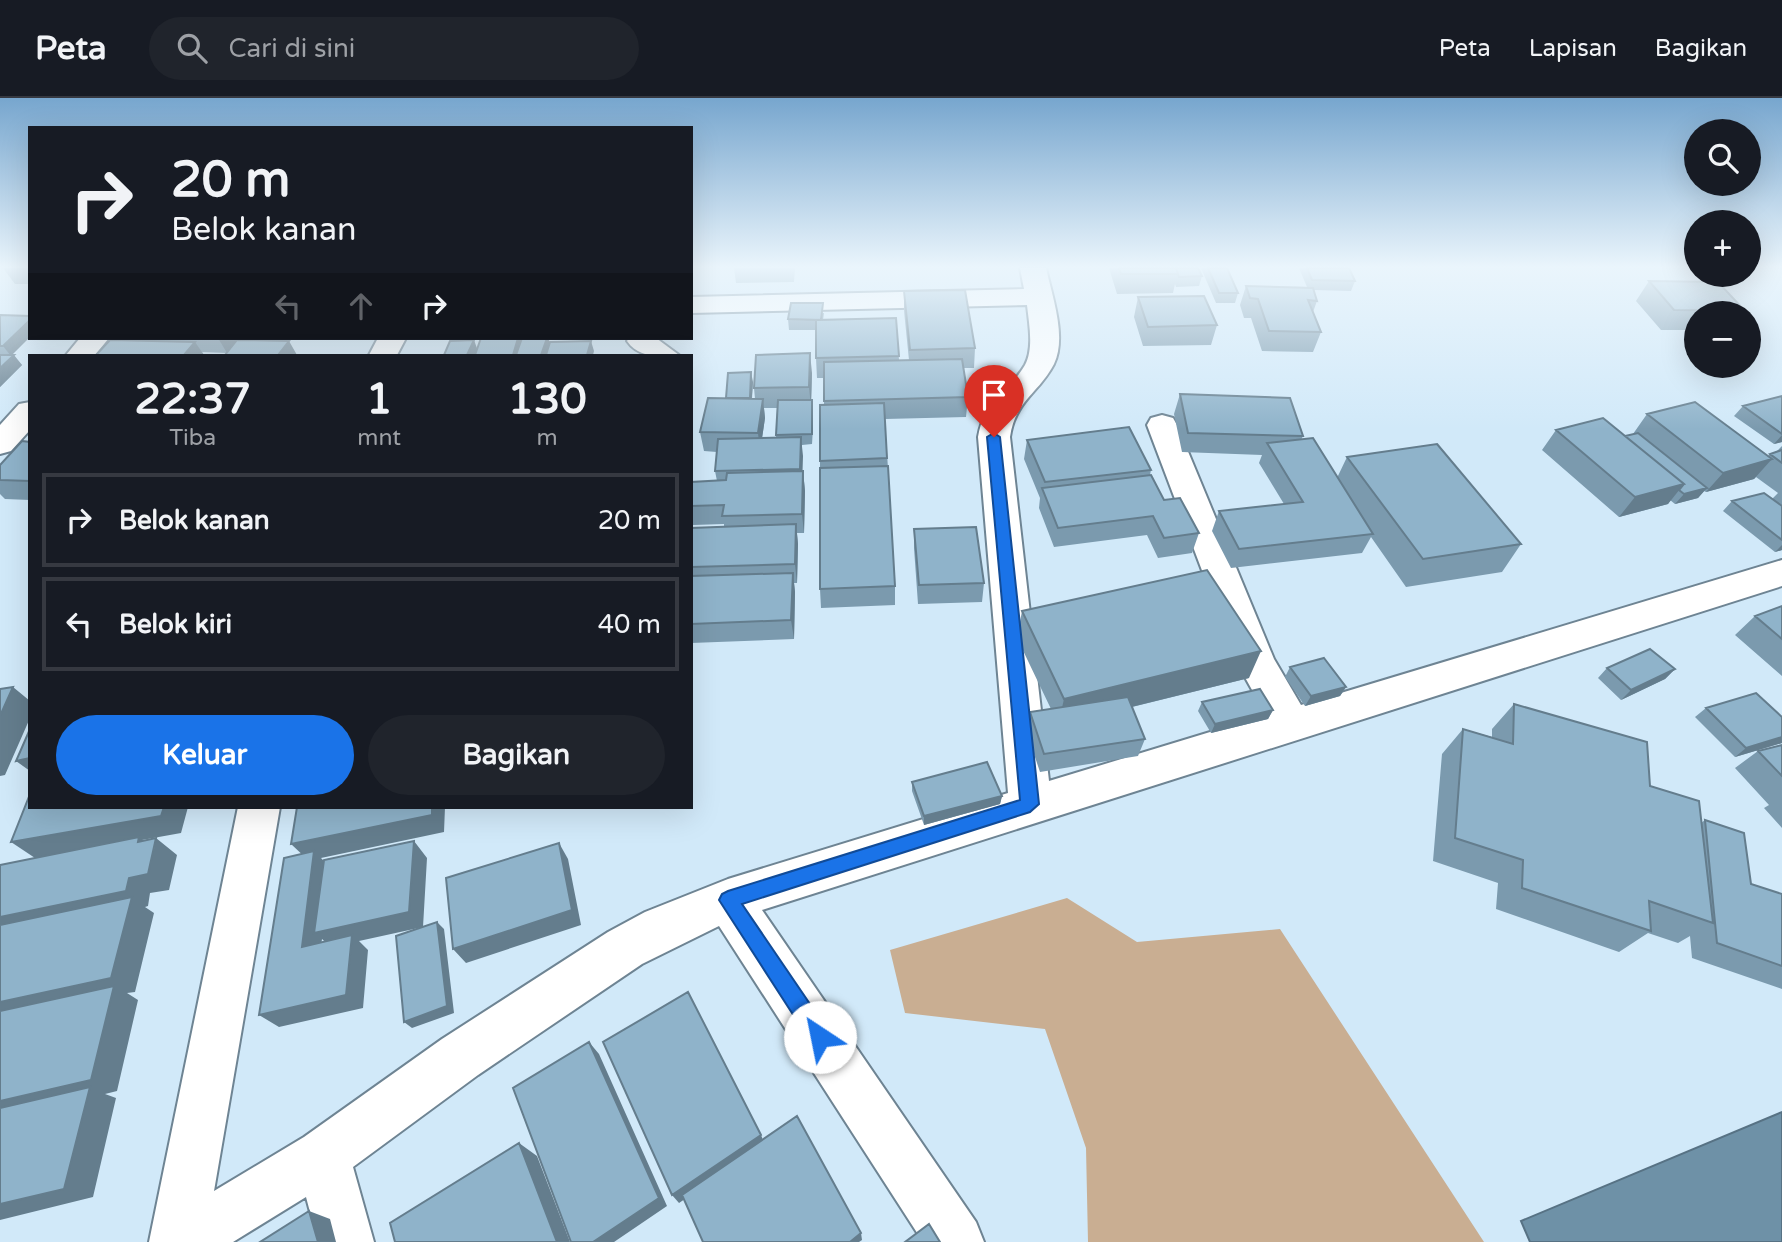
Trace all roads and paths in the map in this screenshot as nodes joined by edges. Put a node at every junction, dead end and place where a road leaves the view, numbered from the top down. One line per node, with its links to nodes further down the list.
1 (1040, 321): 9 (street)
2 (94, 340): 3 (street)
3 (81, 354)
4 (28, 413): 6 (street)
5 (1162, 425): 8 (street)
6 (0, 444)
7 (1782, 573): 8 (street)
8 (1292, 726): 9 (street)
9 (1030, 804): 11 (street)
10 (258, 809): 13 (street)
11 (728, 900): 12 (street); 15 (street)
12 (323, 1156): 13 (street); 14 (street)
13 (179, 1242)
14 (346, 1242)
15 (956, 1242)

